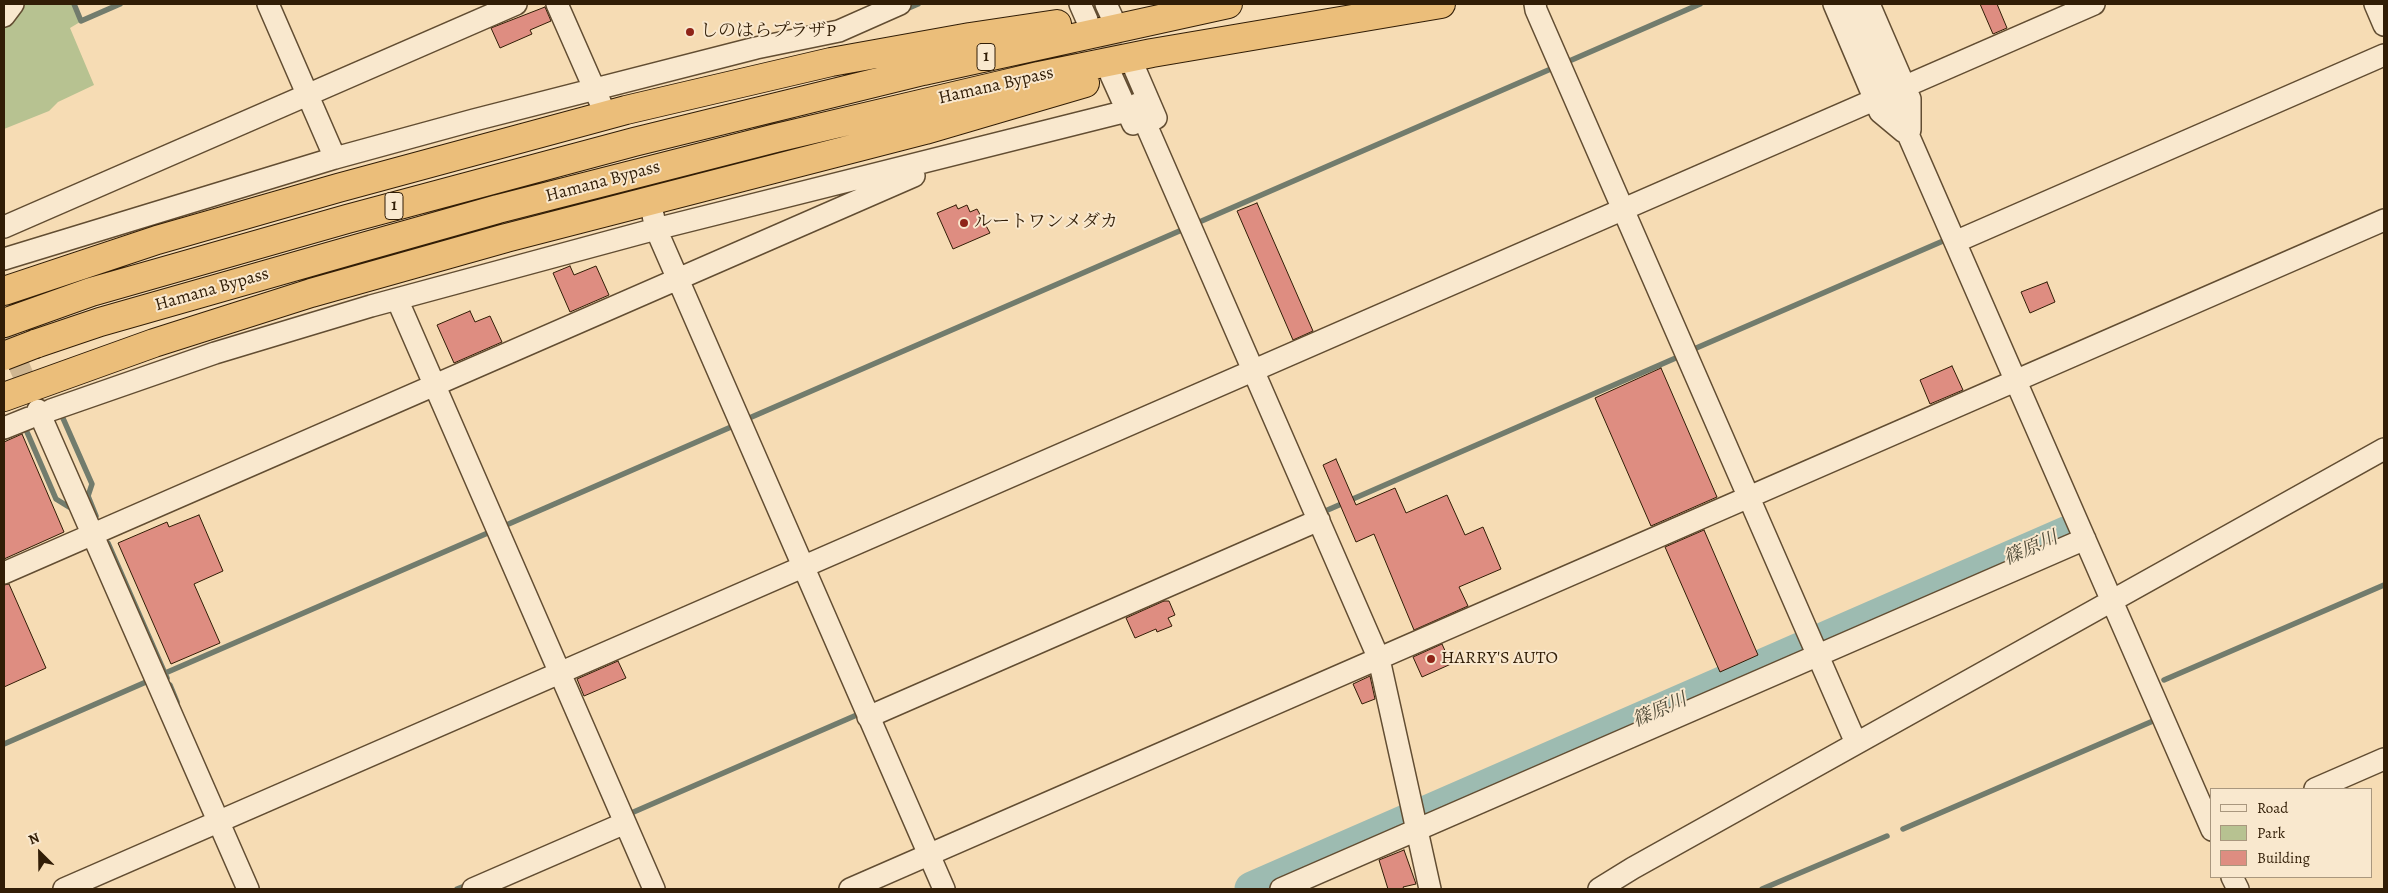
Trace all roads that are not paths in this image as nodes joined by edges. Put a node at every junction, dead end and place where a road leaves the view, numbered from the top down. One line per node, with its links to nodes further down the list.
1 (13, 4): 15 (street)
2 (268, 4): 22 (street)
3 (516, 4): 22 (street)
4 (558, 4): 20 (street)
5 (900, 4): 20 (street)
6 (1441, 4): 17 (highway, 1)
7 (1535, 4): 30 (street)
8 (1834, 4): 21 (street)
9 (1851, 4): 21 (street)
10 (1869, 4): 21 (street)
11 (2094, 4): 21 (street)
12 (2375, 4): 16 (street)
13 (1216, 6): 14 (highway); 39 (highway, Hamana Bypass / 1)
14 (1092, 9): 24 (highway)
15 (4, 16)
16 (2384, 25)
17 (1210, 42): 19 (highway); 40 (highway, Hamana Bypass / 1, bridge)
18 (2384, 55): 34 (street)
19 (1123, 71): 23 (street); 28 (highway); 29 (street)
20 (594, 88): 24 (street); 26 (street)
21 (1890, 93): 25 (street); 25 (street); 30 (street)
22 (308, 94): 26 (street); 32 (street)
23 (1132, 107): 27 (street); 29 (street)
24 (604, 116): 37 (highway)
25 (1910, 138): 34 (street)
26 (335, 158): 35 (street)
27 (911, 165): 33 (street); 36 (street)
28 (649, 200): 33 (street); 44 (highway)
29 (1183, 209): 41 (street)
30 (1623, 209): 41 (street); 47 (street)
31 (2384, 220): 42 (street)
32 (4, 227)
33 (656, 229): 36 (street); 38 (street)
34 (1955, 242): 42 (street)
35 (4, 259)
36 (677, 279): 43 (street); 51 (street)
37 (4, 291)
38 (396, 299): 43 (street); 44 (street)
39 (13, 319)
40 (4, 356)
41 (1253, 370): 48 (street); 51 (street)
42 (2016, 381): 47 (street); 50 (street)
43 (434, 385): 49 (street); 56 (street)
44 (30, 402): 45 (street); 49 (street)
45 (4, 428)
46 (2384, 449): 53 (street)
47 (1749, 498): 54 (street); 55 (street)
48 (1319, 520): 55 (street); 57 (street)
49 (92, 534): 52 (street); 61 (street)
50 (2085, 539): 53 (street); 54 (street)
51 (803, 567): 56 (street); 57 (street)
52 (4, 572)
53 (2112, 600): 58 (street); 64 (street)
54 (1815, 648): 58 (street); 62 (street)
55 (1379, 659): 62 (street); 65 (street)
56 (560, 673): 61 (street); 63 (street)
57 (868, 717): 65 (street)
58 (1856, 743): 74 (street)
59 (2384, 760): 60 (street)
60 (2317, 788)
61 (218, 822): 66 (street); 67 (street)
62 (1415, 822): 72 (street); 73 (street)
63 (625, 823): 68 (street); 69 (street)
64 (2210, 825)
65 (929, 855): 70 (street); 71 (street)
66 (64, 889)
67 (248, 889)
68 (473, 889)
69 (654, 889)
70 (850, 889)
71 (944, 889)
72 (1281, 889)
73 (1430, 889)
74 (1599, 889)

